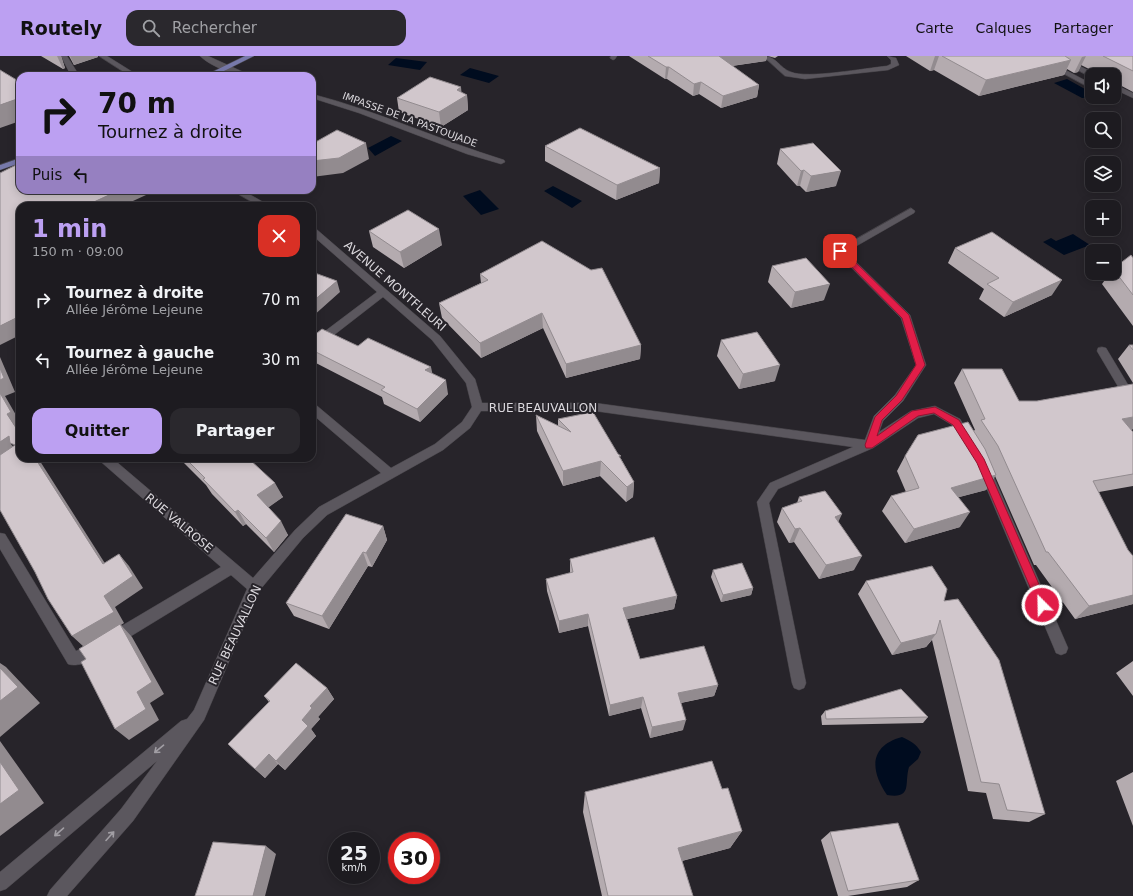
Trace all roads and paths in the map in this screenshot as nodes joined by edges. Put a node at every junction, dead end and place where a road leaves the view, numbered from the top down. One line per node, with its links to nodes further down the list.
1 (64, 56): 13 (street)
2 (102, 56): 14 (street)
3 (204, 56): 10 (street)
4 (220, 56): 10 (street)
5 (251, 56): 11 (main road)
6 (766, 56): 7 (street)
7 (890, 56)
8 (1034, 56): 17 (street)
9 (1056, 56): 12 (street)
10 (210, 60): 11 (street)
11 (226, 68): 15 (main road); 16 (street)
12 (1085, 71)
13 (73, 72)
14 (128, 72)
15 (217, 72)
16 (237, 72)
17 (1085, 83)
18 (1121, 90): 19 (street)
19 (1133, 96)
20 (316, 97): 22 (street, IMPASSE DE LA PASTOUJADE)
21 (16, 162): 23 (main road)
22 (501, 162)
23 (0, 168)
24 (243, 194): 25 (street)
25 (258, 202)
26 (911, 211): 34 (street)
27 (316, 233): 28 (street, AVENUE MONTFLEURI)
28 (383, 292): 29 (street); 32 (street, AVENUE MONTFLEURI)
29 (316, 343)
30 (1102, 351): 31 (street)
31 (1133, 402)
32 (478, 407): 34 (street, RUE BEAUVALLON); 36 (street, RUE BEAUVALLON)
33 (316, 411): 36 (street)
34 (869, 445): 40 (street); 41 (street)
35 (109, 462): 38 (street, RUE VALROSE)
36 (390, 474): 39 (street, RUE BEAUVALLON)
37 (0, 538): 38 (street)
38 (231, 568): 39 (street, RUE VALROSE)
39 (254, 587): 42 (street, RUE BEAUVALLON)
40 (1061, 648)
41 (798, 683)
42 (199, 715): 43 (street, RUE BEAUVALLON, one-way to 43); 44 (street, RUE BEAUVALLON, one-way to 42)
43 (0, 883)
44 (56, 896)

